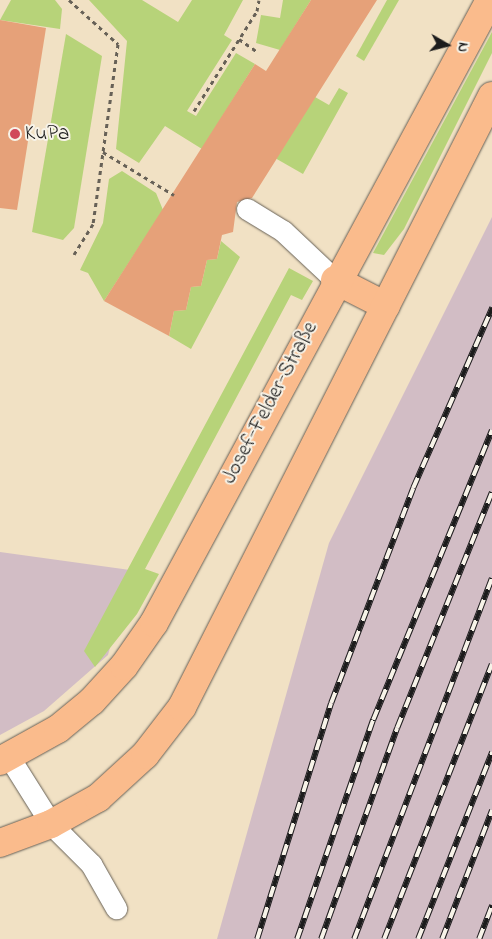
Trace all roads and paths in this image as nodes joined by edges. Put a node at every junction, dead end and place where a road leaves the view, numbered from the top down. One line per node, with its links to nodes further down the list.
1 (69, 0): 8 (path)
2 (259, 0): 4 (path)
3 (490, 0): 12 (main road, Josef-Felder-Straße)
4 (239, 39): 5 (path); 7 (path)
5 (256, 51)
6 (492, 96): 13 (main road)
7 (194, 111)
8 (103, 152): 9 (path); 11 (path)
9 (174, 195)
10 (246, 209): 12 (lane)
11 (74, 255)
12 (335, 280): 13 (main road); 14 (main road, Josef-Felder-Straße)
13 (386, 306): 15 (main road)
14 (5, 759): 15 (lane)
15 (51, 824): 16 (main road); 17 (lane)
16 (0, 843)
17 (116, 908)

